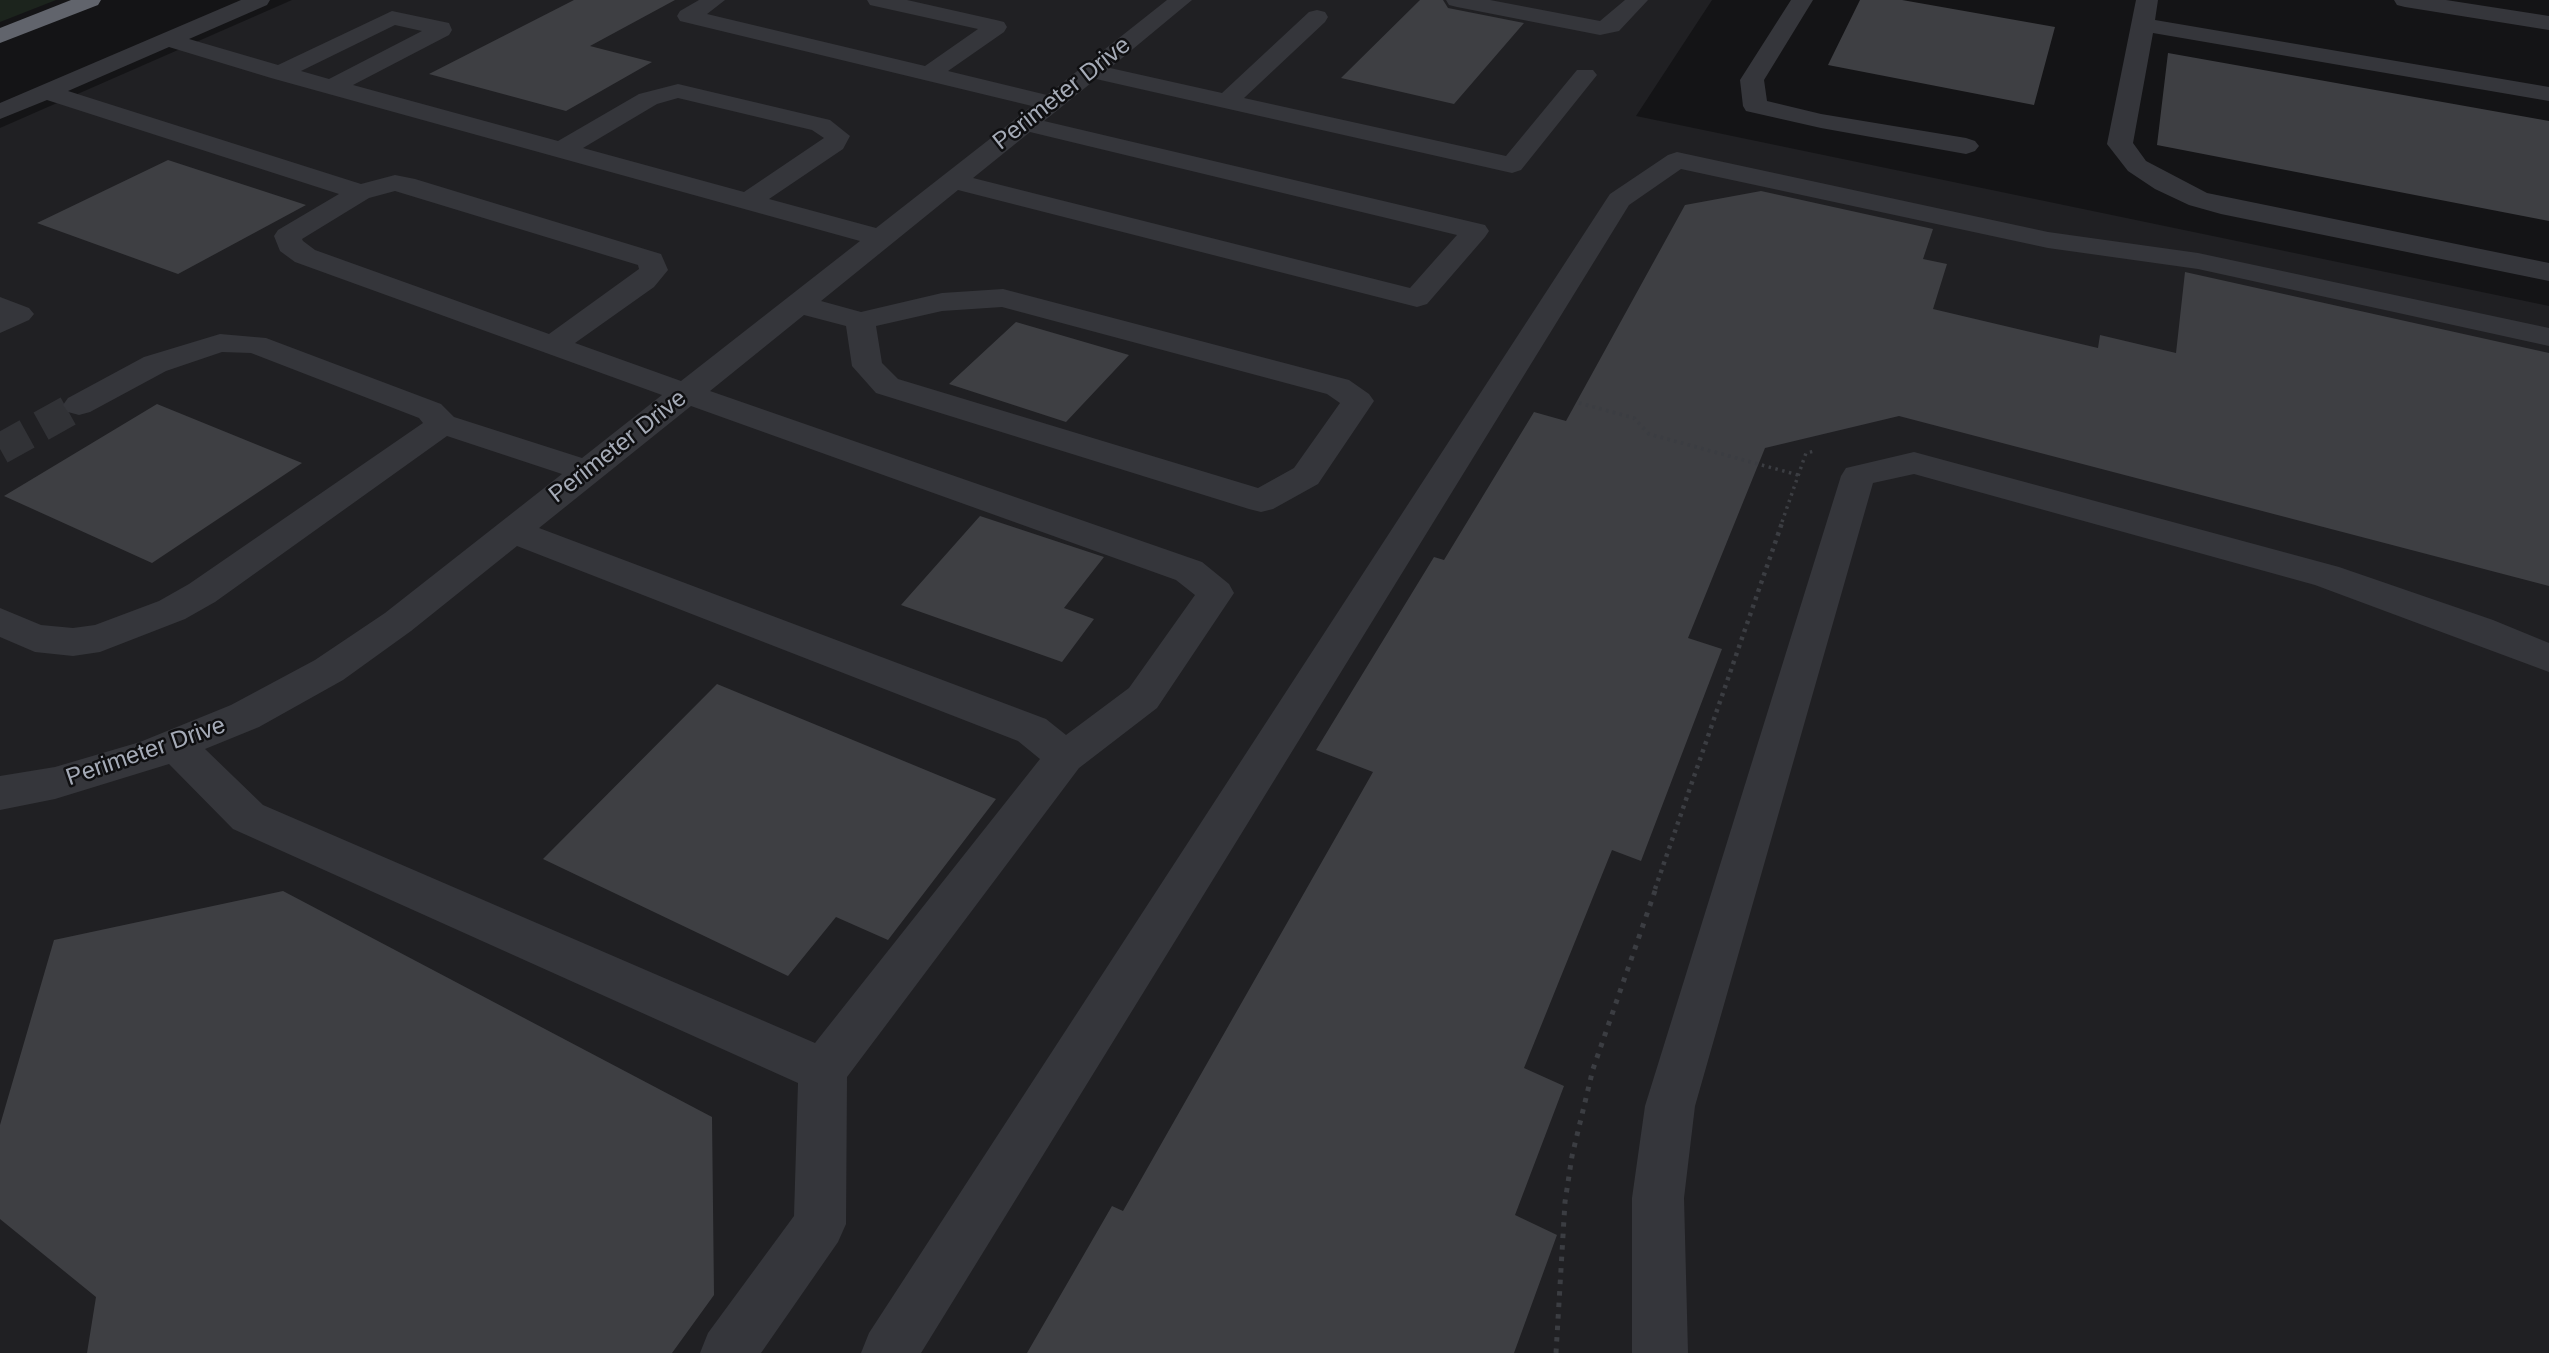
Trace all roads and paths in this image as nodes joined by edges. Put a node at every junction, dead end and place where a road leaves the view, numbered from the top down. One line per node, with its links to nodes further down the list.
1 (90, 0): 13 (highway)
2 (258, 0): 14 (street)
3 (714, 0): 17 (street)
4 (878, 0): 17 (street)
5 (1457, 0): 6 (street)
6 (1637, 0)
7 (1802, 0): 26 (street)
8 (1173, 1): 15 (street, Perimeter Drive)
9 (2418, 1): 12 (street)
10 (2145, 12): 21 (street); 32 (street)
11 (1317, 17): 22 (street)
12 (2549, 23)
13 (0, 36)
14 (168, 39): 16 (street); 20 (street)
15 (1092, 71): 22 (street); 23 (street, Perimeter Drive)
16 (279, 73): 19 (street); 19 (street)
17 (928, 74): 23 (street)
18 (1585, 75): 22 (street)
19 (331, 87): 27 (street)
20 (46, 92): 24 (street); 29 (street)
21 (2549, 94)
22 (1226, 102)
23 (1051, 103): 25 (street, Perimeter Drive)
24 (0, 112)
25 (1026, 124): 28 (street, Perimeter Drive); 28 (street)
26 (1966, 146)
27 (561, 150): 30 (street); 30 (street)
28 (953, 181): 31 (street, Perimeter Drive)
29 (360, 192): 38 (street); 38 (street)
30 (748, 201): 31 (street)
31 (881, 238): 33 (street, Perimeter Drive)
32 (2549, 272)
33 (799, 304): 35 (street); 39 (street, Perimeter Drive)
34 (0, 306): 36 (street)
35 (860, 321): 35 (street)
36 (0, 324)
37 (2549, 337): 54 (street)
38 (553, 345): 39 (street)
39 (687, 392): 44 (street, Perimeter Drive); 50 (street)
40 (1579, 403): 45 (path)
41 (79, 405): 42 (street)
42 (443, 424): 44 (street); 47 (street)
43 (1820, 450): 45 (path)
44 (587, 471): 46 (street, Perimeter Drive)
45 (1798, 475): 55 (path)
46 (512, 531): 49 (street, Perimeter Drive); 50 (street)
47 (0, 621)
48 (2549, 658): 56 (street)
49 (175, 745): 51 (street, Perimeter Drive); 52 (street)
50 (1065, 757): 52 (street)
51 (0, 793)
52 (824, 1070): 53 (street)
53 (729, 1353)
54 (889, 1353)
55 (1556, 1353)
56 (1660, 1353)

